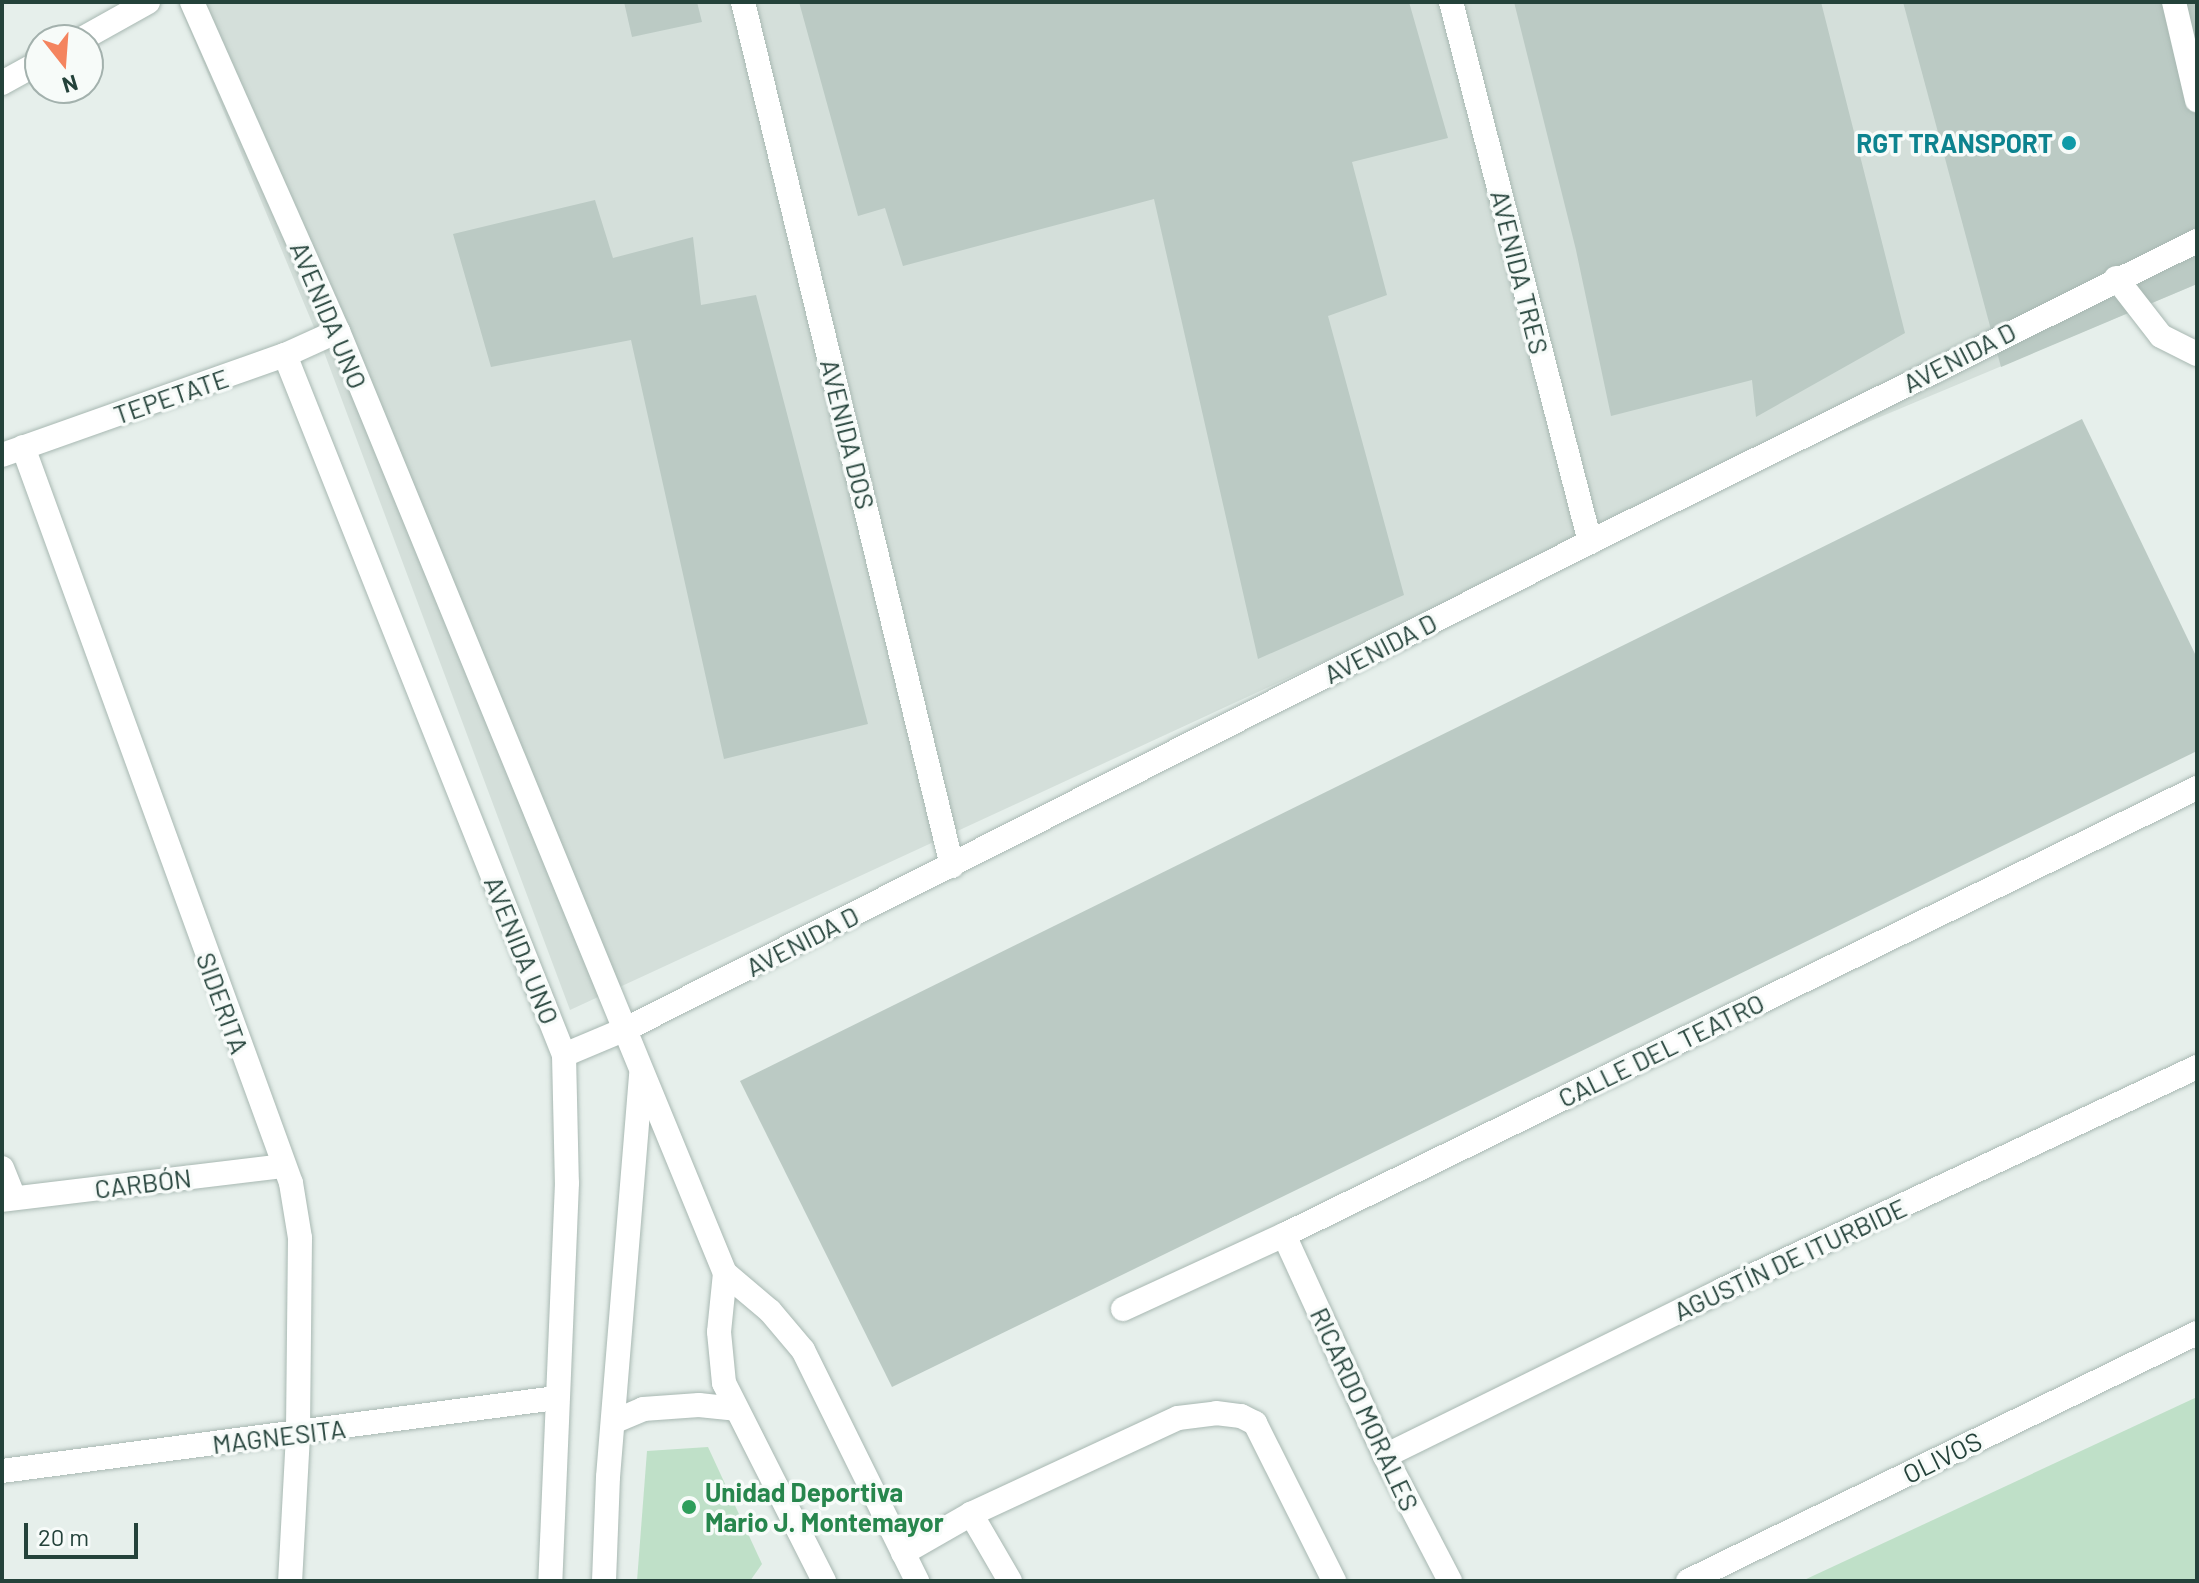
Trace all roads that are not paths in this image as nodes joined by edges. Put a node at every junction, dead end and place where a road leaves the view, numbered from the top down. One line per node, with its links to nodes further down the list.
1 (148, 2): 6 (street)
2 (192, 2): 12 (street, AVENIDA UNO)
3 (743, 2): 18 (street, AVENIDA DOS)
4 (1451, 2): 16 (street, AVENIDA TRES)
5 (2174, 2): 9 (street)
6 (104, 27)
7 (24, 71): 8 (street)
8 (2, 83)
9 (2197, 100)
10 (2197, 241): 11 (street, AVENIDA D)
11 (2116, 278): 13 (street); 16 (street, AVENIDA D)
12 (338, 331): 14 (street, TEPETATE); 19 (street, AVENIDA UNO)
13 (2197, 354)
14 (285, 355): 15 (street, TEPETATE); 20 (street, AVENIDA UNO)
15 (12, 451): 23 (street, SIDERITA)
16 (1590, 542): 18 (street, AVENIDA D)
17 (2197, 788): 26 (street, CALLE DEL TEATRO)
18 (952, 866): 19 (street, AVENIDA D)
19 (626, 1029): 20 (street, AVENIDA D); 22 (street, AVENIDA UNO)
20 (564, 1055): 30 (street, AVENIDA UNO)
21 (2197, 1067): 34 (street, AGUSTÍN DE ITURBIDE)
22 (642, 1068): 27 (street, AVENIDA UNO); 32 (street)
23 (283, 1166): 25 (street, CARBÓN); 33 (street, SIDERITA)
24 (2, 1168): 25 (street)
25 (8, 1199)
26 (1284, 1235): 28 (street, CALLE DEL TEATRO); 34 (street, RICARDO MORALES)
27 (725, 1273): 31 (street); 37 (street)
28 (1123, 1309)
29 (2197, 1333): 46 (street, OLIVOS)
30 (556, 1398): 33 (street, MAGNESITA); 39 (street, AVENIDA UNO)
31 (736, 1409): 32 (street); 41 (street)
32 (613, 1422): 40 (street)
33 (298, 1435): 35 (street, MAGNESITA); 38 (street, SIDERITA)
34 (1385, 1456): 45 (street, RICARDO MORALES)
35 (2, 1471)
36 (971, 1514): 37 (street); 43 (street); 44 (street)
37 (903, 1553): 42 (street)
38 (290, 1581)
39 (550, 1581)
40 (604, 1581)
41 (824, 1581)
42 (917, 1581)
43 (1010, 1581)
44 (1334, 1581)
45 (1450, 1581)
46 (1688, 1581)

